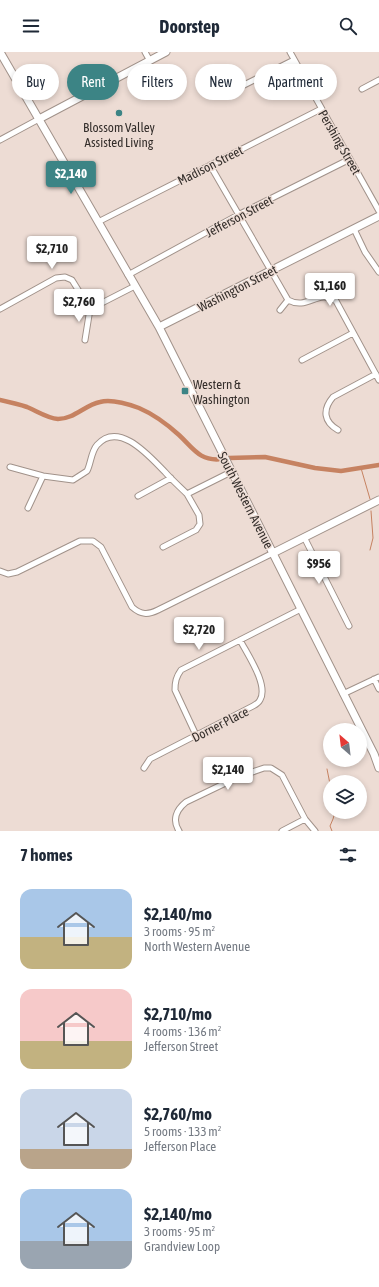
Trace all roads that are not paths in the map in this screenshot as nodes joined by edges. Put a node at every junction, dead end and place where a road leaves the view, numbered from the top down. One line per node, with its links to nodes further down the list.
1 (0, 52): 11 (main road, South Western Avenue)
2 (145, 52): 6 (street)
3 (166, 52): 6 (main road)
4 (290, 52): 5 (street, Pershing Street)
5 (294, 60): 8 (street); 10 (street, Pershing Street)
6 (150, 61): 11 (main road)
7 (379, 80): 9 (street)
8 (246, 84)
9 (362, 89)
10 (322, 109): 13 (street, Pershing Street); 14 (street, Madison Street)
11 (39, 119): 12 (street); 18 (main road, South Western Avenue)
12 (0, 140)
13 (350, 159): 15 (street, Pershing Street); 16 (street, Jefferson Street)
14 (210, 165): 16 (street); 18 (street, Madison Street)
15 (379, 211)
16 (238, 215): 20 (street); 22 (street, Jefferson Street)
17 (379, 216): 19 (main road, Washington Street)
18 (98, 222): 22 (main road, South Western Avenue)
19 (354, 229): 20 (main road, Washington Street); 21 (street)
20 (272, 271): 24 (street); 28 (main road, Washington Street)
21 (379, 272)
22 (128, 275): 23 (main road, South Western Avenue)
23 (135, 286): 26 (street); 28 (main road, South Western Avenue)
24 (288, 300): 27 (street); 29 (street)
25 (0, 309): 26 (street)
26 (90, 309): 30 (street)
27 (280, 310)
28 (159, 327): 36 (main road, South Western Avenue)
29 (353, 333): 31 (street); 32 (street)
30 (85, 340)
31 (302, 360)
32 (376, 374): 33 (street); 34 (street)
33 (379, 380)
34 (338, 430)
35 (10, 467): 37 (street)
36 (231, 472): 39 (street); 45 (main road, South Western Avenue)
37 (43, 476): 38 (street); 42 (street)
38 (171, 478): 39 (street); 40 (street)
39 (187, 494): 44 (street)
40 (138, 496)
41 (379, 500): 43 (main road)
42 (28, 508)
43 (304, 537): 45 (main road); 48 (street)
44 (163, 547)
45 (273, 553): 46 (street); 47 (main road, South Western Avenue)
46 (0, 571)
47 (301, 609): 49 (street); 52 (main road, South Western Avenue)
48 (349, 626)
49 (240, 640): 53 (street); 53 (street, Dorner Place)
50 (376, 678): 51 (street); 52 (street)
51 (379, 689)
52 (343, 694): 54 (main road, South Western Avenue)
53 (196, 735): 55 (street, Dorner Place)
54 (378, 760): 56 (main road, South Western Avenue)
55 (144, 768)
56 (379, 768)
57 (305, 819): 58 (street); 59 (street); 60 (street)
58 (179, 831)
59 (282, 831)
60 (315, 831)

